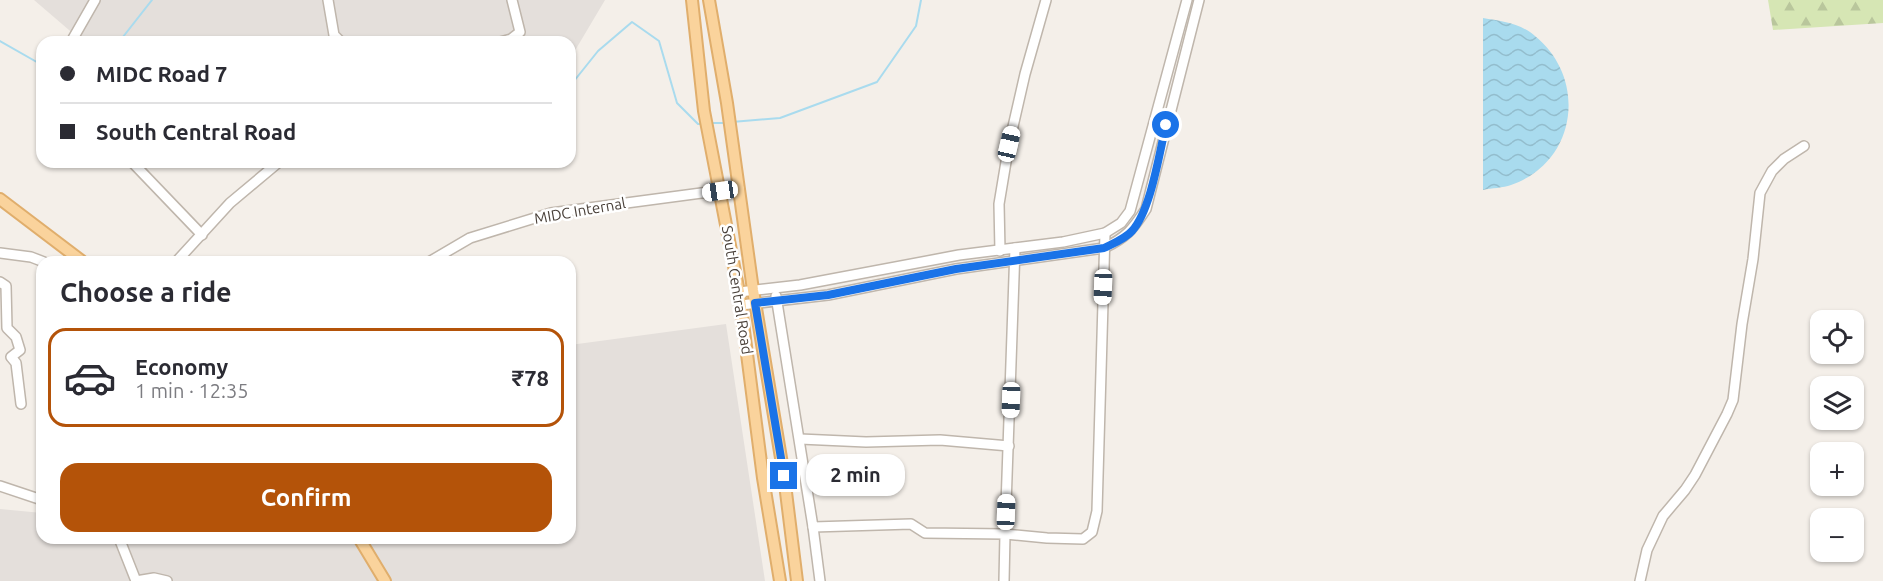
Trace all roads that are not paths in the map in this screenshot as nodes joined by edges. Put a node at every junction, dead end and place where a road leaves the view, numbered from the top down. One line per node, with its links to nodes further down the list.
1 (95, 0): 9 (street)
2 (328, 0): 10 (street)
3 (512, 0): 11 (street)
4 (692, 0): 18 (main road, South Central Road)
5 (709, 0): 17 (main road, South Central Road)
6 (1046, 0): 24 (street)
7 (1187, 0): 13 (street)
8 (1199, 0): 14 (street)
9 (74, 36)
10 (335, 36)
11 (515, 36)
12 (1804, 146): 54 (street)
13 (1146, 156): 14 (street); 20 (street)
14 (1157, 160): 23 (street)
15 (138, 168): 21 (street)
16 (272, 168): 21 (street)
17 (740, 188): 18 (street, MIDC Internal); 33 (main road, South Central Road)
18 (720, 191): 28 (street, MIDC Internal); 34 (main road, South Central Road)
19 (0, 198): 26 (main road)
20 (1105, 233): 22 (street); 23 (street)
21 (202, 235): 27 (street)
22 (1015, 248): 24 (street); 30 (street)
23 (1104, 248): 30 (street); 44 (street)
24 (1000, 251): 32 (street)
25 (0, 253): 29 (street)
26 (73, 256)
27 (182, 256)
28 (439, 256)
29 (36, 259)
30 (1015, 260): 35 (street); 40 (street)
31 (0, 282): 38 (street)
32 (775, 288): 33 (street); 35 (street)
33 (753, 290): 34 (street); 36 (main road, South Central Road)
34 (739, 292): 37 (main road, South Central Road)
35 (777, 301): 36 (street); 39 (street)
36 (755, 303): 37 (street); 51 (main road, South Central Road)
37 (741, 305): 50 (main road, South Central Road)
38 (21, 404)
39 (800, 439): 40 (street); 43 (street)
40 (1009, 446): 44 (street)
41 (0, 486): 42 (street)
42 (36, 498)
43 (813, 527): 44 (street); 52 (street)
44 (1005, 534): 53 (street)
45 (121, 544): 47 (street)
46 (363, 544): 49 (main road)
47 (136, 581): 48 (street)
48 (167, 581)
49 (385, 581)
50 (780, 581)
51 (797, 581)
52 (820, 581)
53 (1004, 581)
54 (1640, 581)

